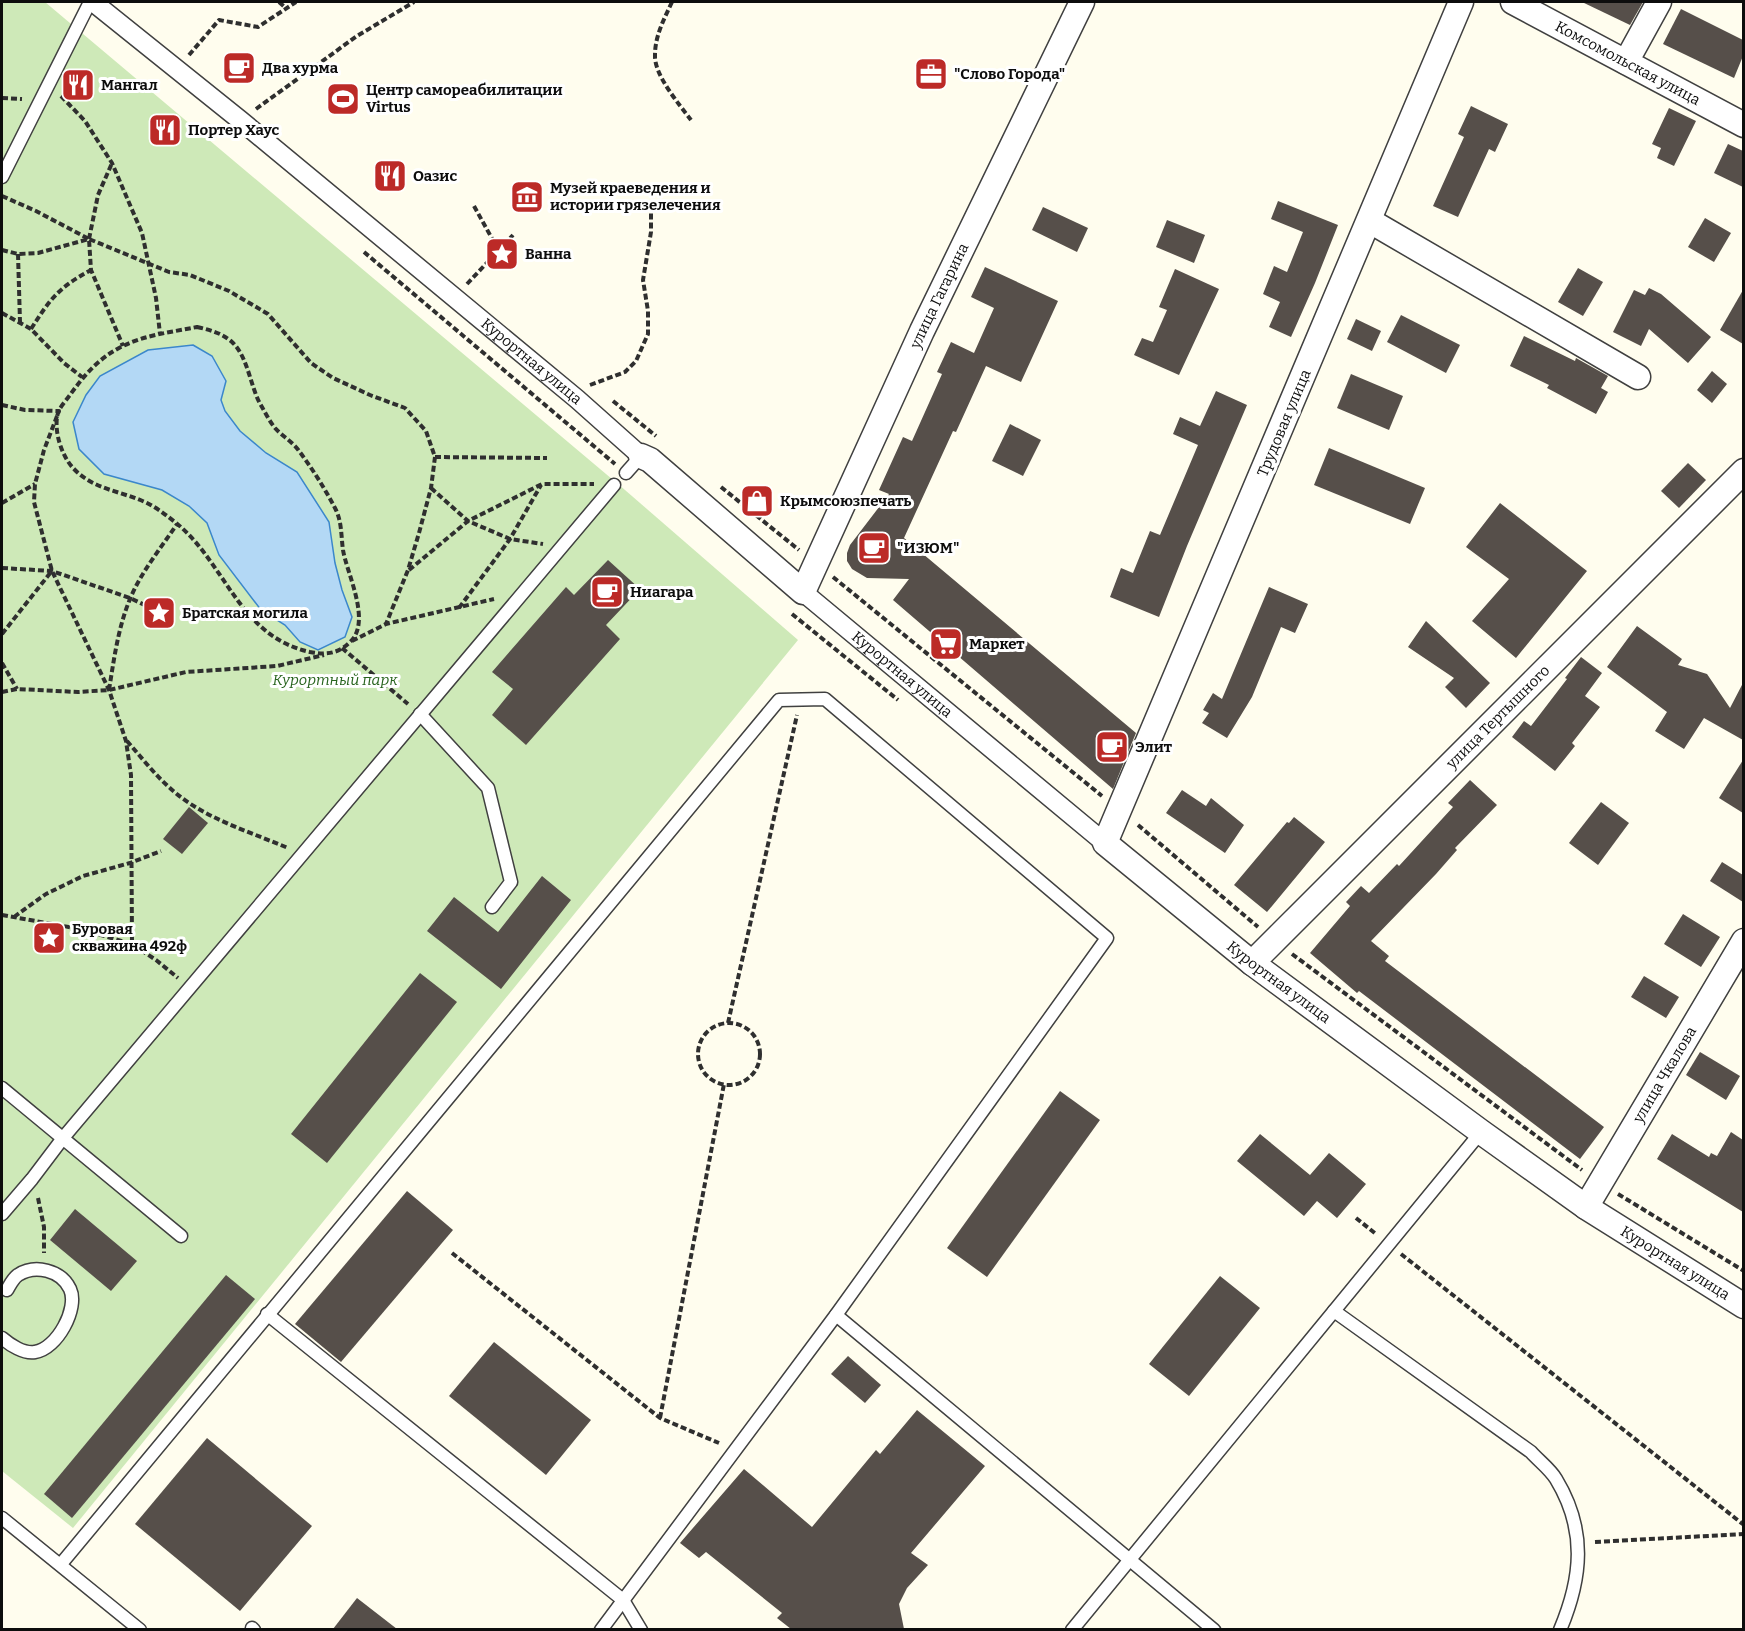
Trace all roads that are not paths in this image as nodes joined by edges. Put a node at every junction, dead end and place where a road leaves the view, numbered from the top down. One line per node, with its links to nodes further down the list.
1 (91, 2): 8 (lane); 11 (street, Курортная улица)
2 (1082, 2): 14 (street, улица Гагарина)
3 (1461, 2): 9 (street, Трудовая улица)
4 (1513, 2): 6 (street, Комсомольская улица)
5 (1659, 2): 6 (street)
6 (1626, 62): 7 (street, Комсомольская улица)
7 (1743, 125)
8 (2, 177)
9 (1370, 221): 10 (street); 16 (street, Трудовая улица)
10 (1638, 377)
11 (633, 465): 14 (street, Курортная улица)
12 (1743, 471): 19 (street, улица Тертышного)
13 (614, 485): 15 (lane)
14 (803, 592): 16 (street, Курортная улица)
15 (420, 714): 17 (lane); 22 (lane)
16 (1105, 843): 19 (street, Курортная улица)
17 (492, 907)
18 (1743, 941): 23 (street, улица Чкалова)
19 (1252, 963): 21 (street, Курортная улица)
20 (2, 1088): 22 (lane)
21 (1481, 1132): 23 (street, Курортная улица); 28 (lane)
22 (63, 1138): 24 (lane); 25 (lane)
23 (1586, 1207): 27 (street, Курортная улица)
24 (2, 1214)
25 (181, 1236)
26 (3, 1292): 31 (lane)
27 (1743, 1306)
28 (1334, 1311): 33 (lane); 41 (lane)
29 (267, 1314): 30 (lane); 34 (lane); 35 (lane)
30 (836, 1315): 33 (lane); 35 (lane)
31 (2, 1338)
32 (2, 1518): 34 (lane)
33 (1128, 1559): 39 (lane); 40 (lane)
34 (61, 1564): 36 (lane)
35 (623, 1600): 37 (lane); 38 (lane)
36 (140, 1629)
37 (601, 1629)
38 (641, 1629)
39 (1072, 1629)
40 (1214, 1629)
41 (1560, 1629)

